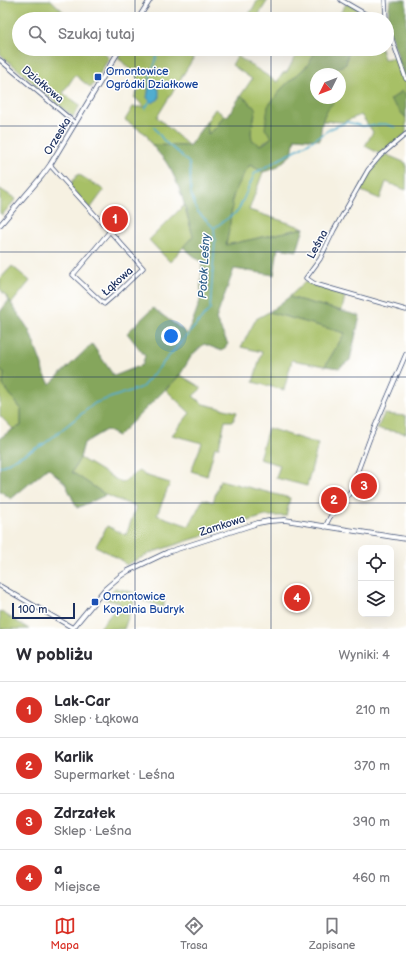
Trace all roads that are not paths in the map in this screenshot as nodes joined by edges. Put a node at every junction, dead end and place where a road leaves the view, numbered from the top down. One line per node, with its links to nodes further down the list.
1 (150, 0): 4 (street)
2 (341, 0): 5 (street)
3 (385, 0): 6 (street)
4 (142, 12)
5 (363, 12)
6 (386, 12)
7 (394, 45): 10 (street)
8 (116, 56): 11 (street, Orzeska)
9 (0, 60): 11 (street, Działkowa)
10 (406, 78)
11 (75, 123): 13 (street, Orzeska)
12 (406, 134): 16 (street, Leśna)
13 (50, 165): 14 (street, Orzeska); 15 (street, Łąkowa)
14 (0, 225)
15 (110, 231): 15 (street, Łąkowa)
16 (406, 310)
17 (406, 354): 18 (street)
18 (324, 527): 19 (street, Zamkowa); 21 (street, Zamkowa)
19 (406, 539)
20 (0, 586): 21 (street)
21 (72, 629)

